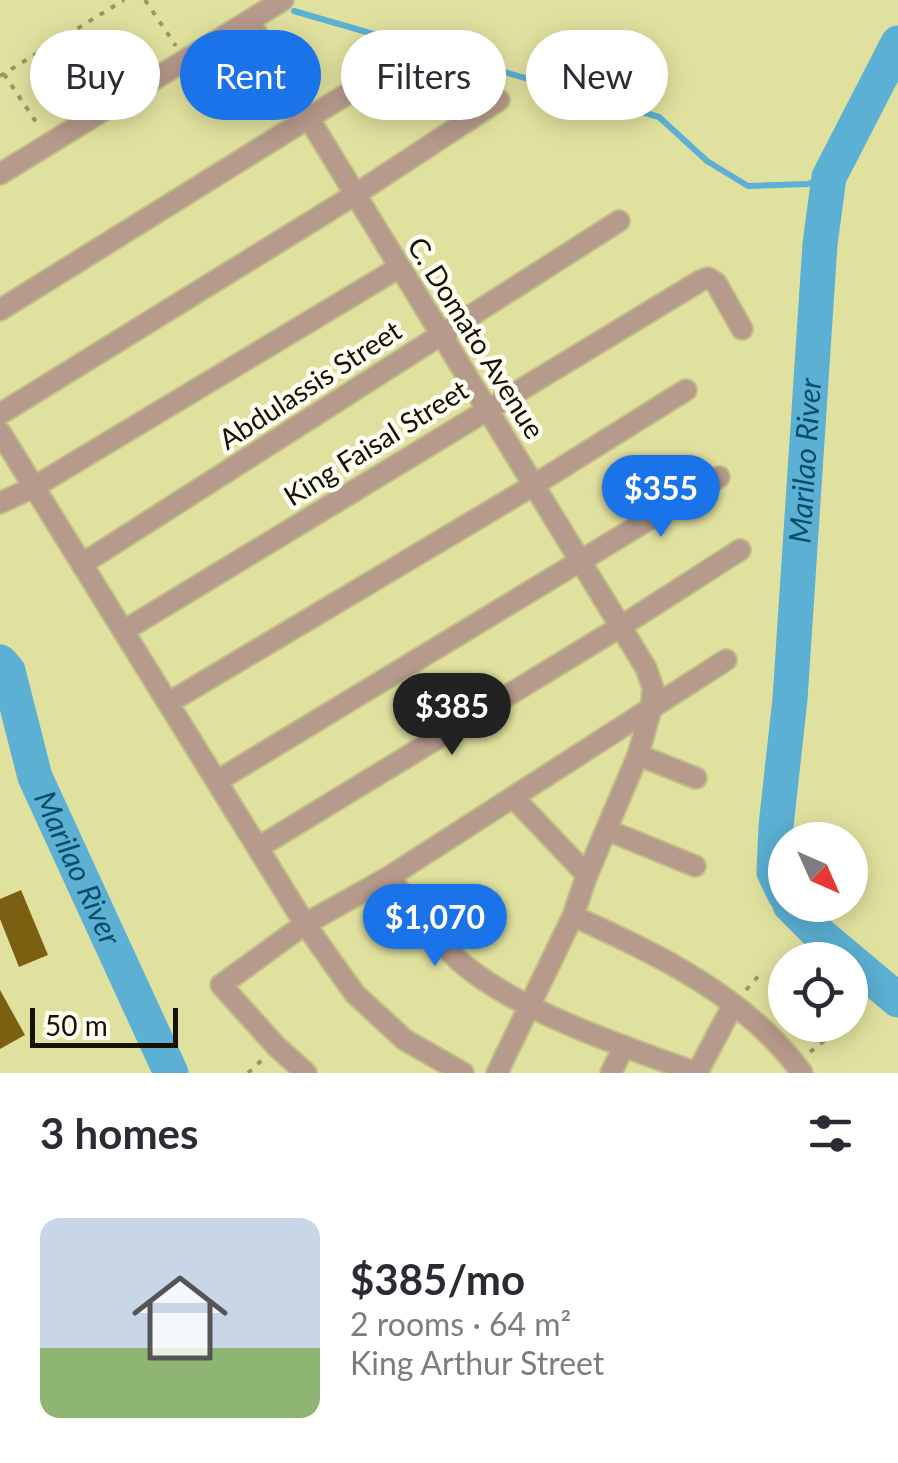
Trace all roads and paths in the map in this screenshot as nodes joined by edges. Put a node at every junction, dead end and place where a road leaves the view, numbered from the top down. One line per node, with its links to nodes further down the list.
1 (124, 0): 5 (path)
2 (145, 0): 8 (path)
3 (283, 0): 4 (street)
4 (249, 21): 6 (street); 7 (street, C. Domato Avenue)
5 (75, 30)
6 (234, 30)
7 (255, 30)
8 (180, 51)
9 (30, 58): 10 (path)
10 (2, 75): 15 (path)
11 (88, 120): 15 (street)
12 (304, 120): 20 (street)
13 (312, 120): 17 (street, C. Domato Avenue)
14 (469, 120): 17 (street)
15 (51, 142): 16 (street)
16 (0, 174)
17 (356, 194): 19 (street, C. Domato Avenue); 25 (street)
18 (619, 221): 22 (street, Abdulassis Street)
19 (400, 266): 22 (street, C. Domato Avenue); 29 (street)
20 (0, 310)
21 (742, 329): 24 (street, King Faisal Street)
22 (442, 334): 24 (street, C. Domato Avenue); 33 (street, Abdulassis Street)
23 (686, 390): 28 (street)
24 (486, 408): 28 (street, C. Domato Avenue); 35 (street, King Faisal Street)
25 (0, 414)
26 (0, 432): 29 (street)
27 (719, 477): 32 (street)
28 (534, 485): 32 (street, C. Domato Avenue); 37 (street)
29 (34, 487): 30 (street); 33 (street)
30 (0, 503)
31 (740, 550): 34 (street)
32 (579, 560): 34 (street, C. Domato Avenue); 41 (street)
33 (82, 564): 35 (street)
34 (620, 627): 38 (street, C. Domato Avenue); 44 (street)
35 (125, 630): 37 (street)
36 (726, 660): 38 (street)
37 (168, 703): 41 (street)
38 (651, 709): 39 (street, C. Domato Avenue); 42 (street)
39 (638, 755): 40 (street); 43 (street, C. Domato Avenue)
40 (696, 778)
41 (217, 782): 44 (street)
42 (513, 797): 46 (street); 47 (street)
43 (607, 830): 45 (street); 46 (street, C. Domato Avenue)
44 (258, 846): 49 (street)
45 (695, 866)
46 (587, 874): 48 (street, C. Domato Avenue)
47 (389, 877): 49 (street); 51 (street)
48 (572, 916): 50 (street); 51 (street, C. Domato Avenue)
49 (306, 924): 55 (street); 56 (street)
50 (733, 1004): 54 (street); 59 (street)
51 (529, 1005): 53 (street); 57 (street, C. Domato Avenue)
52 (826, 1042): 54 (path)
53 (624, 1046): 58 (street); 59 (street)
54 (796, 1070)
55 (306, 1073)
56 (464, 1073)
57 (497, 1073)
58 (611, 1073)
59 (697, 1073)

